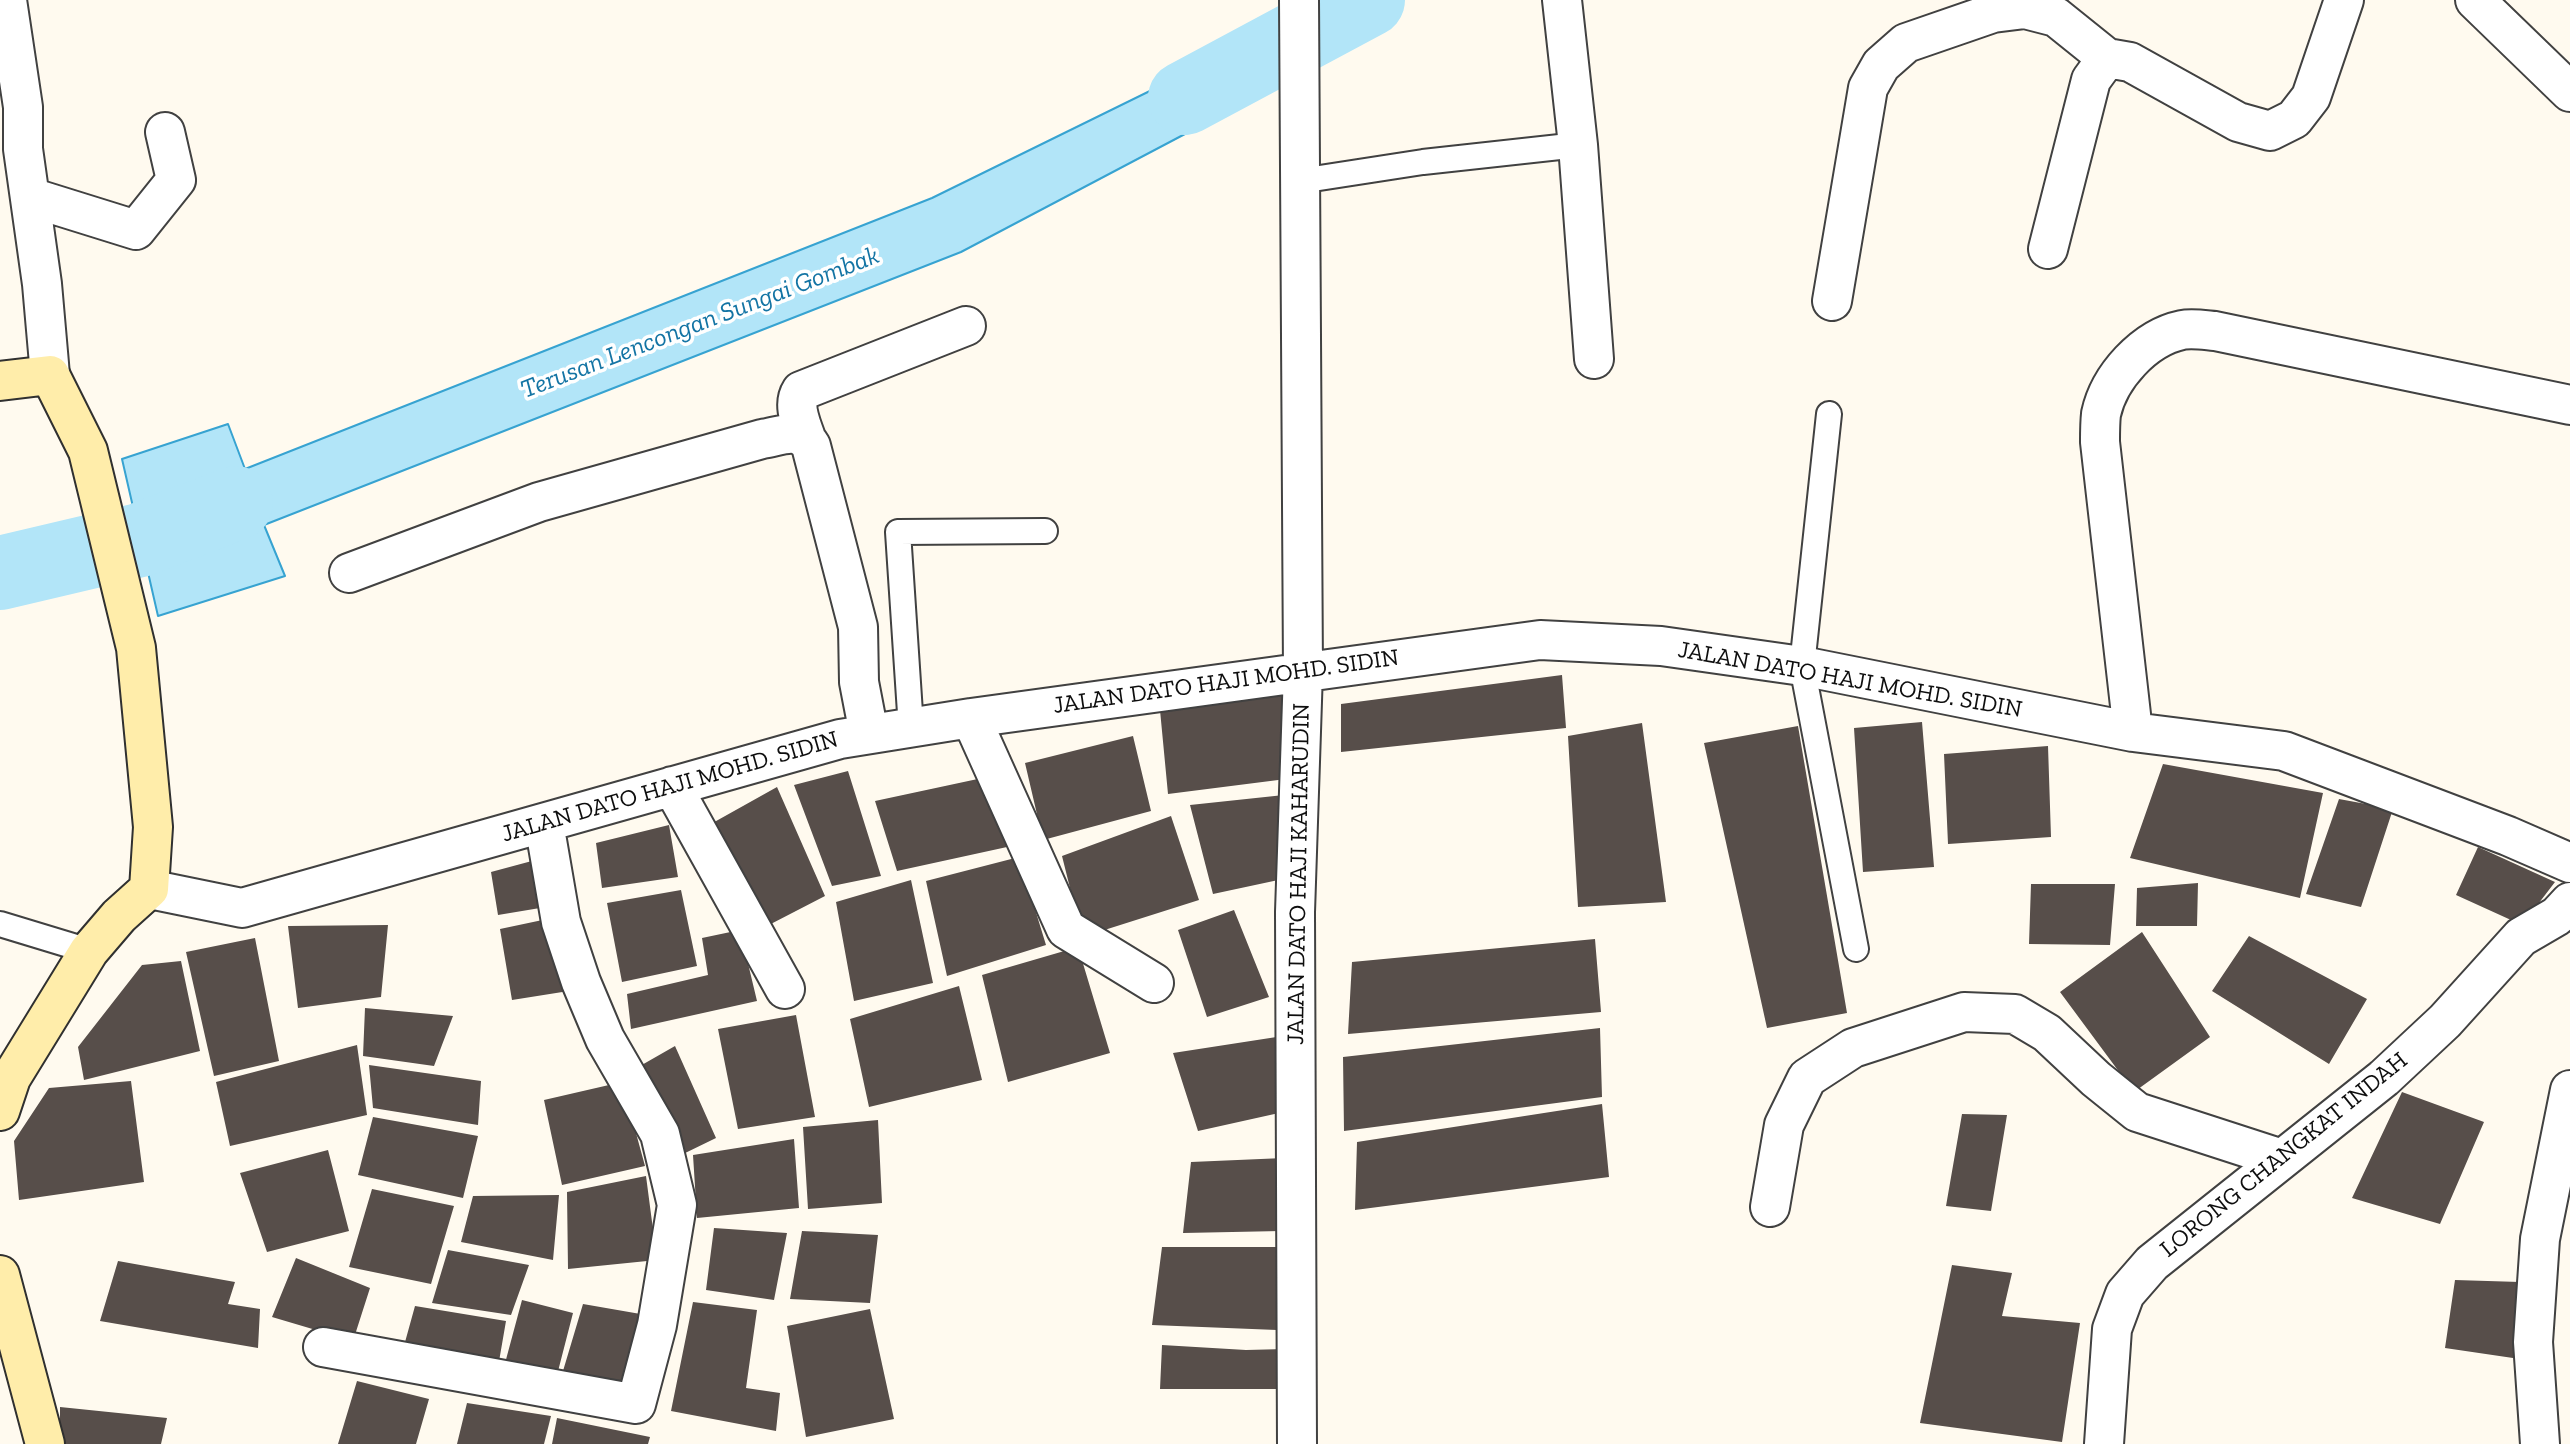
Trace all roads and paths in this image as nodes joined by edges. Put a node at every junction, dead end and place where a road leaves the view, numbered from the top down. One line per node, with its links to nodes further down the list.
1 (7, 0): 11 (street)
2 (1299, 0): 10 (street, JALAN DATO HAJI KAHARUDIN)
3 (1562, 0): 9 (street)
4 (2344, 0): 6 (street)
5 (2475, 0): 7 (street)
6 (2107, 58): 12 (street); 13 (street)
7 (2570, 92)
8 (166, 132): 11 (street)
9 (1578, 145): 10 (lane); 15 (street)
10 (1300, 181): 24 (street, JALAN DATO HAJI KAHARUDIN)
11 (30, 197): 16 (street)
12 (2048, 249)
13 (1832, 301)
14 (966, 326): 20 (street)
15 (1594, 359)
16 (50, 375): 17 (street); 32 (street)
17 (0, 382)
18 (2570, 405): 27 (street)
19 (1829, 414): 23 (lane)
20 (806, 438): 22 (street); 28 (street)
21 (1045, 531): 26 (lane)
22 (349, 573)
23 (1802, 666): 24 (street, JALAN DATO HAJI MOHD. SIDIN); 27 (street, JALAN DATO HAJI MOHD. SIDIN); 35 (lane)
24 (1303, 671): 25 (street, JALAN DATO HAJI MOHD. SIDIN); 46 (street, JALAN DATO HAJI KAHARUDIN)
25 (971, 718): 26 (street, JALAN DATO HAJI MOHD. SIDIN); 37 (street)
26 (911, 728): 28 (street, JALAN DATO HAJI MOHD. SIDIN)
27 (2133, 732): 31 (street, JALAN DATO HAJI MOHD. SIDIN)
28 (869, 734): 29 (street, JALAN DATO HAJI MOHD. SIDIN)
29 (672, 786): 30 (street, JALAN DATO HAJI MOHD. SIDIN); 38 (street)
30 (544, 822): 32 (street, JALAN DATO HAJI MOHD. SIDIN); 44 (street)
31 (2570, 863)
32 (149, 889): 36 (street)
33 (2566, 916): 41 (street, LORONG CHANGKAT INDAH)
34 (0, 924): 36 (lane)
35 (1856, 949)
36 (89, 951): 40 (street)
37 (1154, 984)
38 (785, 989)
39 (2570, 1090): 48 (street)
40 (0, 1111)
41 (2282, 1159): 42 (street); 47 (street, LORONG CHANGKAT INDAH)
42 (1770, 1207)
43 (0, 1275): 45 (street)
44 (323, 1347)
45 (45, 1444)
46 (1297, 1444)
47 (2104, 1444)
48 (2540, 1444)

